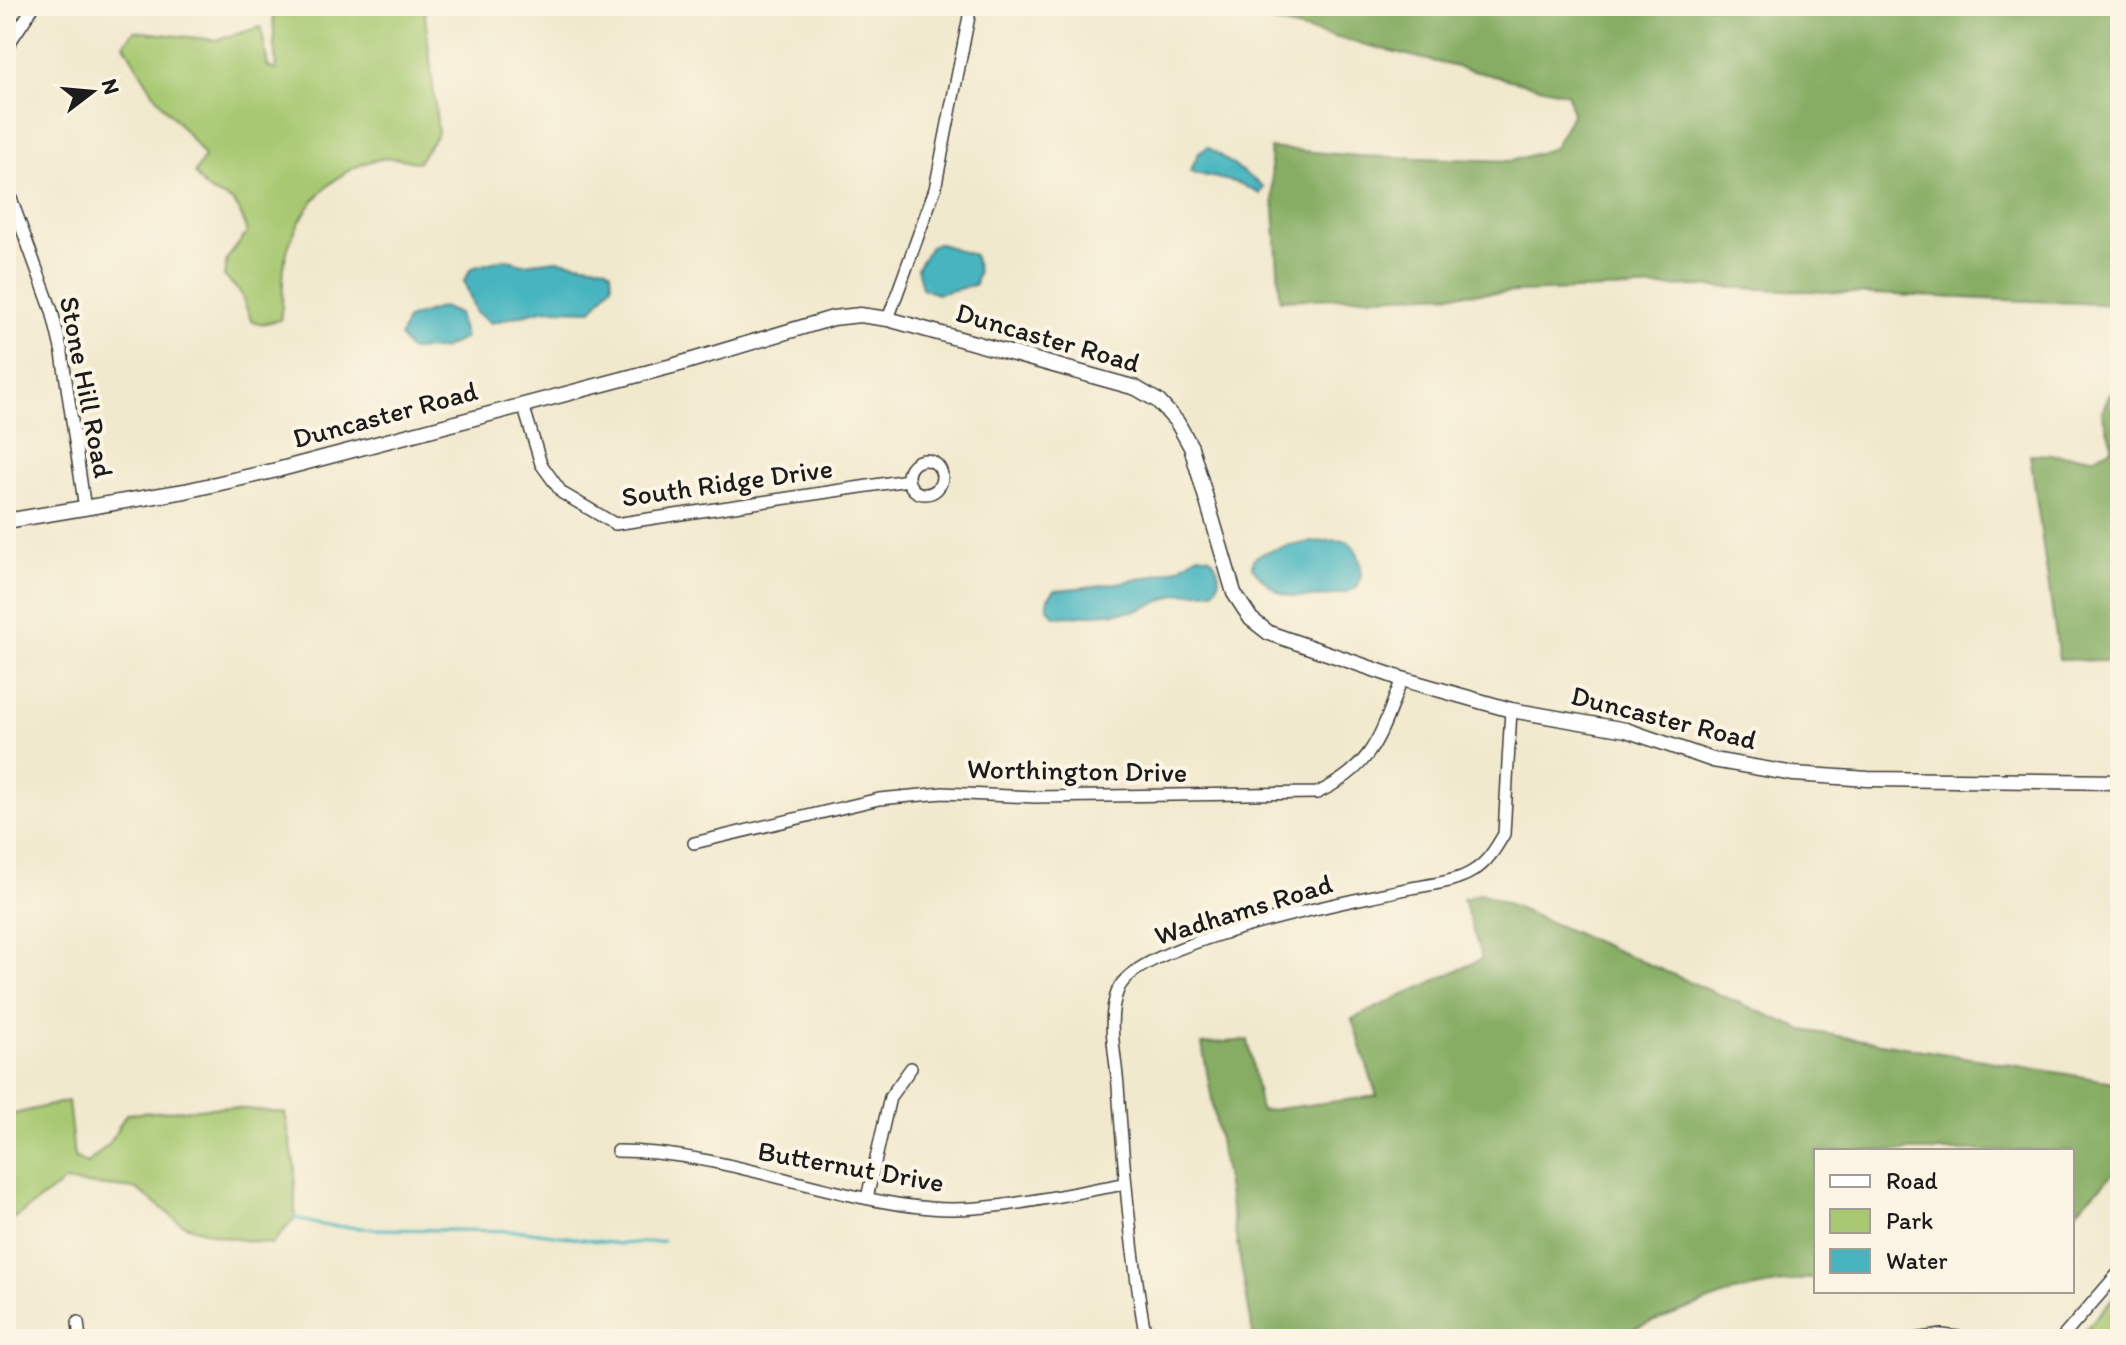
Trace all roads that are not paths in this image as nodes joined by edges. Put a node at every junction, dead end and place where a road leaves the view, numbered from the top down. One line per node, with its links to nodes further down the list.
1 (34, 6): 3 (street)
2 (971, 6): 5 (street)
3 (6, 48)
4 (6, 185): 8 (street, Stone Hill Road)
5 (888, 319): 6 (street, Duncaster Road); 10 (street, Duncaster Road)
6 (523, 405): 7 (street, South Ridge Drive); 8 (street, Duncaster Road)
7 (908, 480)
8 (85, 509): 9 (street, Duncaster Road)
9 (6, 521)
10 (1402, 679): 11 (street, Duncaster Road); 13 (street, Worthington Drive)
11 (1511, 710): 12 (street, Duncaster Road); 16 (street, Wadhams Road)
12 (2120, 782)
13 (694, 843)
14 (911, 1068): 17 (street)
15 (617, 1151): 17 (street, Butternut Drive)
16 (1125, 1184): 17 (street, Butternut Drive); 21 (street, Wadhams Road)
17 (867, 1198)
18 (2120, 1271): 24 (street)
19 (78, 1322): 20 (street)
20 (80, 1339)
21 (1146, 1339)
22 (1914, 1339): 23 (street)
23 (1975, 1339)
24 (2061, 1339)

